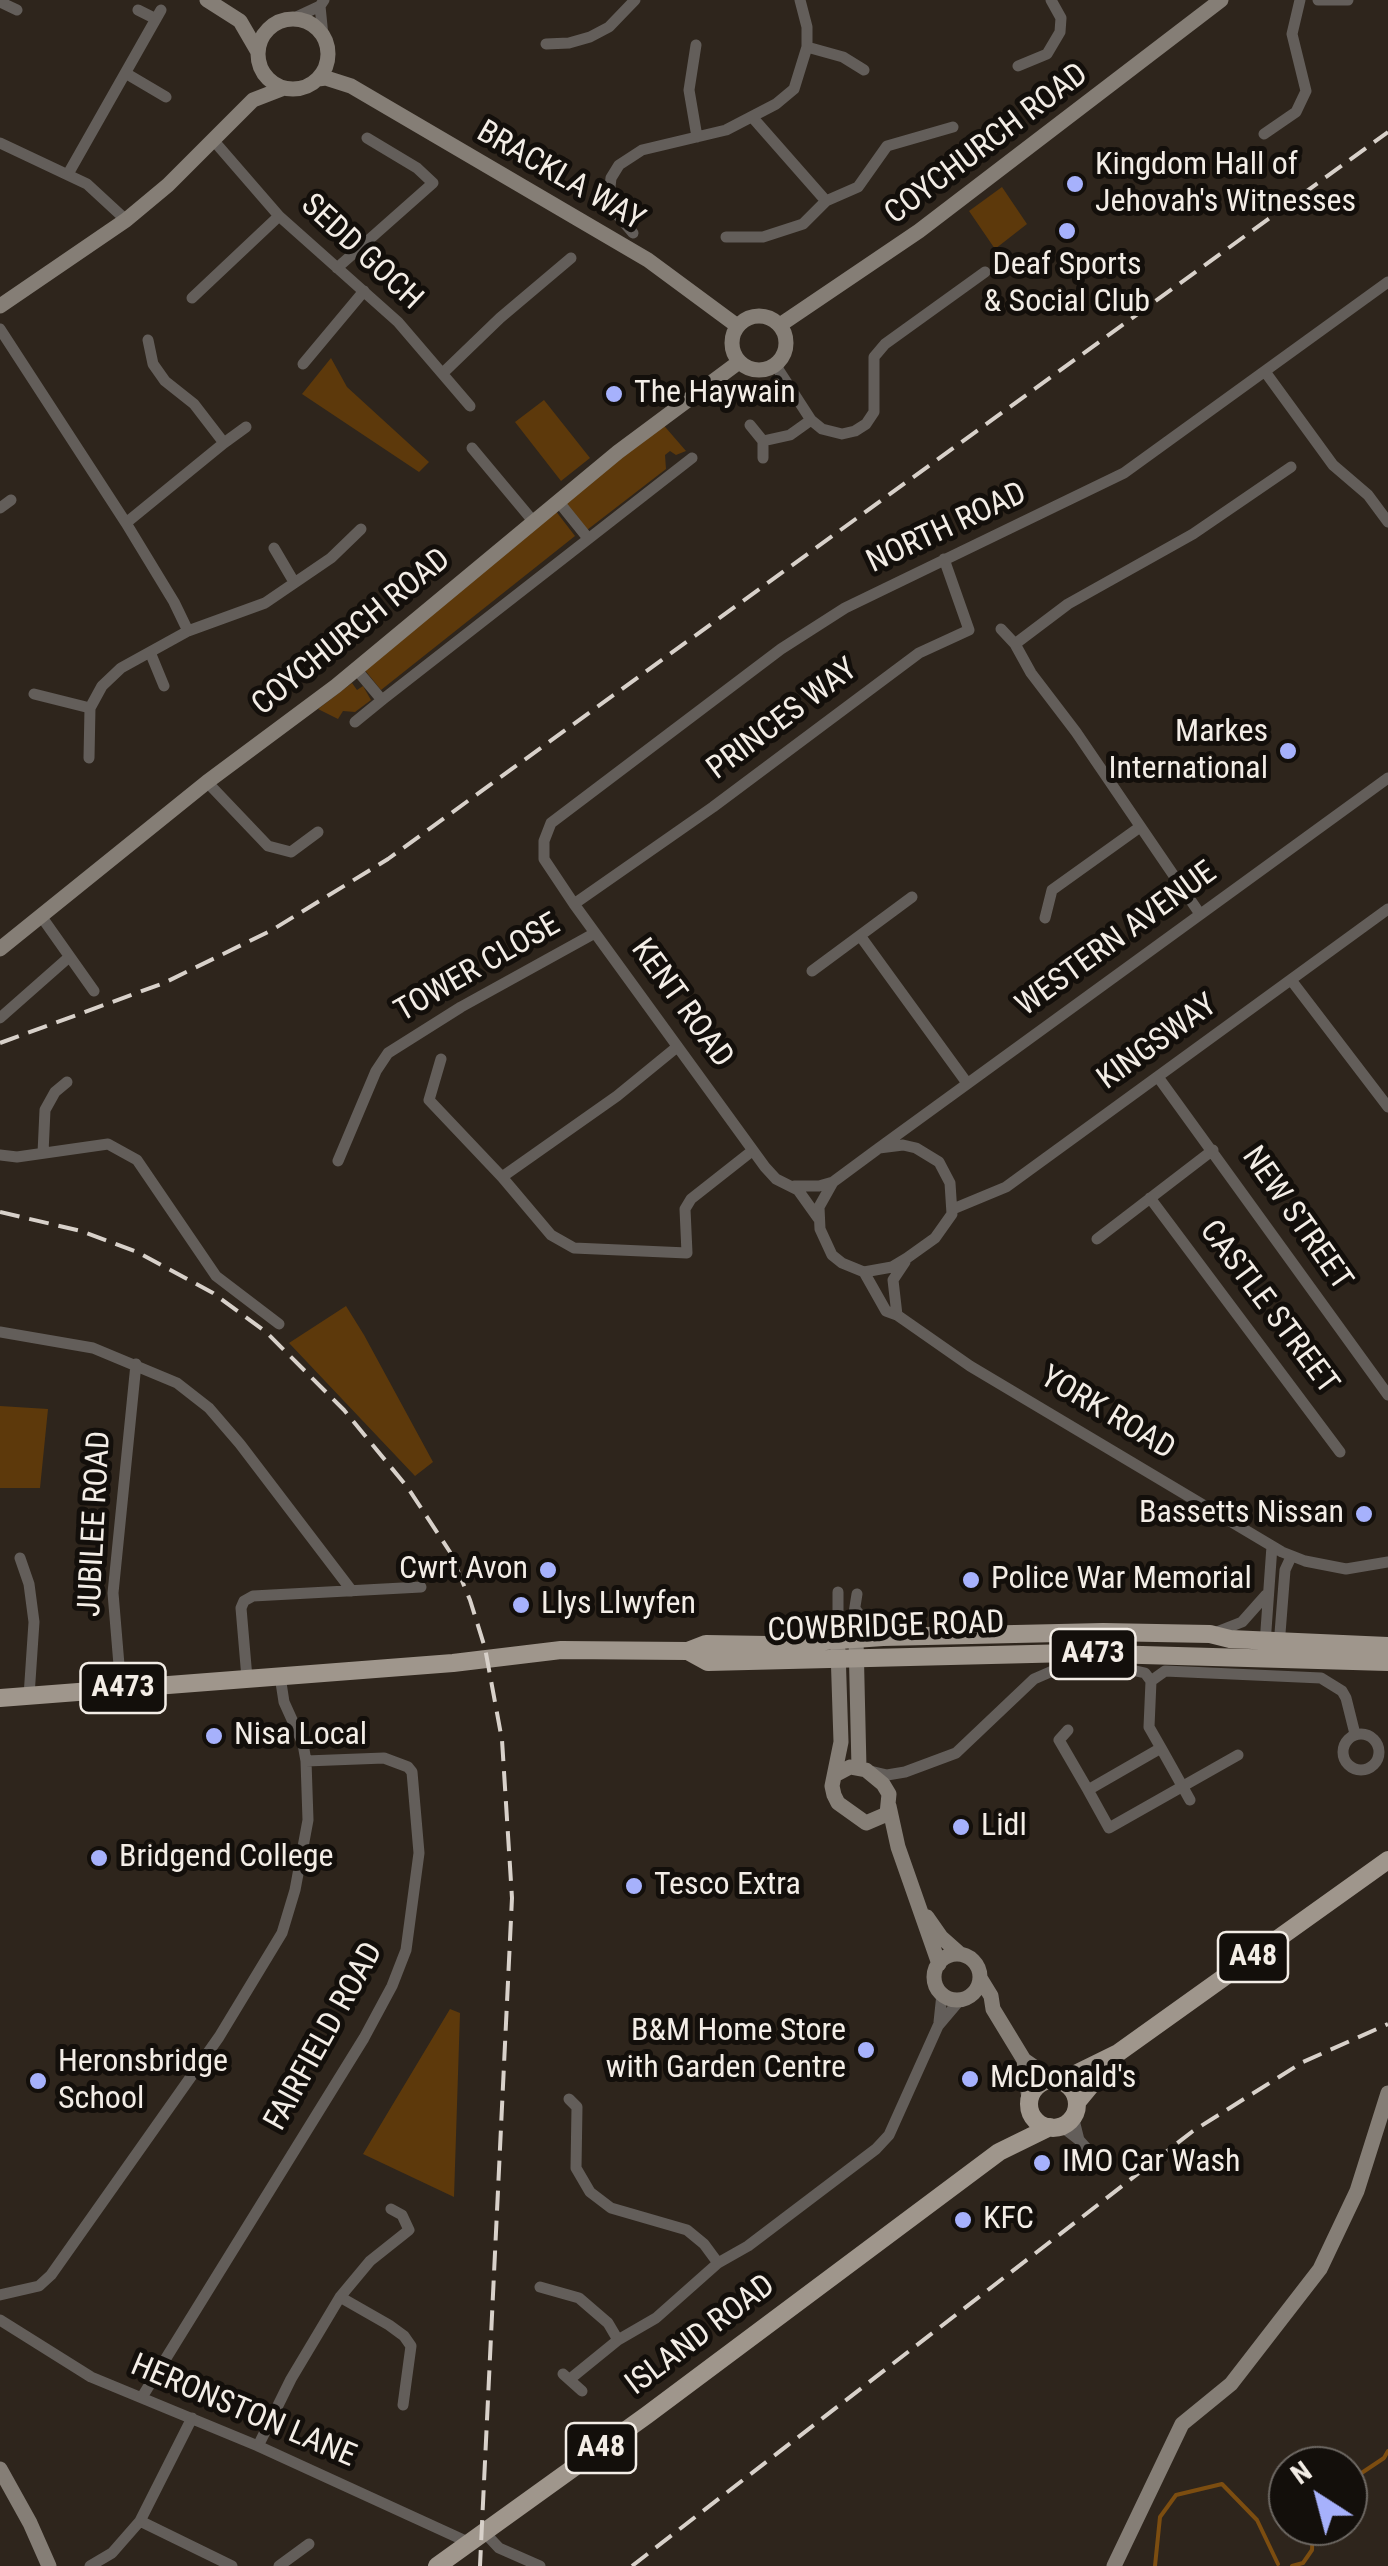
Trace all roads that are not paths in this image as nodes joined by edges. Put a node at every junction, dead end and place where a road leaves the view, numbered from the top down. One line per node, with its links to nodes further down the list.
1 (207, 0): 14 (street)
2 (635, 0): 17 (street)
3 (800, 0): 19 (street)
4 (1051, 0): 21 (street)
5 (1221, 0): 51 (street, COYCHURCH ROAD)
6 (1300, 0): 32 (street)
7 (1318, 0): 8 (street)
8 (1348, 0)
9 (0, 2): 11 (street)
10 (322, 3): 13 (street); 16 (street)
11 (17, 10)
12 (138, 10): 24 (street)
13 (290, 20): 15 (street); 16 (street)
14 (240, 22): 15 (street); 20 (street)
15 (272, 26): 20 (street)
16 (325, 43): 25 (street); 26 (street, BRACKLA WAY)
17 (546, 44)
18 (696, 45): 33 (street)
19 (807, 46): 23 (street); 30 (street)
20 (258, 52): 22 (street)
21 (1018, 66)
22 (262, 69): 27 (street); 29 (street)
23 (864, 70)
24 (127, 74): 28 (street); 37 (street)
25 (318, 80): 26 (street, BRACKLA WAY); 27 (street)
26 (351, 86): 50 (street, BRACKLA WAY)
27 (284, 88): 29 (street)
28 (166, 97)
29 (253, 100): 35 (street)
30 (752, 118): 33 (street); 38 (street)
31 (952, 127): 38 (street)
32 (1264, 134)
33 (697, 137): 41 (street)
34 (367, 138): 44 (street)
35 (214, 141): 39 (street, SEDD GOCH); 40 (street)
36 (0, 143): 37 (street)
37 (68, 174): 40 (street)
38 (826, 201): 42 (street)
39 (279, 216): 44 (street, SEDD GOCH); 48 (street)
40 (126, 220): 49 (street)
41 (633, 232)
42 (726, 237)
43 (571, 258): 57 (street)
44 (338, 268): 47 (street, SEDD GOCH)
45 (985, 272): 60 (street)
46 (1388, 282): 58 (street, NORTH ROAD)
47 (364, 291): 55 (street); 57 (street, SEDD GOCH)
48 (192, 298)
49 (0, 306)
50 (736, 325): 51 (street); 54 (street)
51 (780, 326): 56 (street)
52 (0, 330): 72 (street)
53 (148, 340): 64 (street)
54 (739, 362): 56 (street); 69 (street, COYCHURCH ROAD)
55 (303, 364)
56 (776, 366): 60 (street)
57 (444, 372): 59 (street, SEDD GOCH)
58 (1266, 373): 71 (street); 76 (street, NORTH ROAD)
59 (470, 406)
60 (812, 420): 63 (street)
61 (750, 424): 63 (street)
62 (246, 426): 64 (street)
63 (763, 441): 67 (street)
64 (224, 443): 72 (street)
65 (472, 448): 70 (street)
66 (673, 455): 74 (street)
67 (762, 458)
68 (1290, 467): 80 (street)
69 (558, 502): 70 (street, COYCHURCH ROAD); 74 (street)
70 (533, 521): 82 (street, COYCHURCH ROAD)
71 (1388, 522)
72 (126, 523): 79 (street)
73 (361, 529): 77 (street)
74 (587, 537): 85 (street)
75 (274, 548): 77 (street)
76 (944, 559): 93 (street, NORTH ROAD); 95 (street, PRINCES WAY)
77 (294, 582): 79 (street)
78 (1001, 629): 80 (street)
79 (188, 631): 81 (street)
80 (1015, 644): 91 (street)
81 (150, 652): 83 (street); 86 (street)
82 (356, 669): 85 (street); 90 (street, COYCHURCH ROAD)
83 (164, 686)
84 (34, 694): 86 (street)
85 (382, 700): 87 (street)
86 (90, 708): 88 (street)
87 (354, 722)
88 (89, 758)
89 (1388, 778): 97 (street, WESTERN AVENUE)
90 (207, 782): 92 (street); 98 (street, COYCHURCH ROAD)
91 (1140, 827): 97 (street); 99 (street)
92 (318, 832)
93 (544, 841): 95 (street, KENT ROAD)
94 (912, 897): 101 (street)
95 (574, 904): 100 (street, KENT ROAD)
96 (1388, 910): 105 (street, KINGSWAY)
97 (1200, 914): 112 (street, WESTERN AVENUE)
98 (40, 916): 102 (street, COYCHURCH ROAD); 103 (street)
99 (1045, 918)
100 (595, 933): 108 (street, KENT ROAD); 119 (street, TOWER CLOSE)
101 (861, 937): 104 (street); 112 (street)
102 (0, 949)
103 (68, 958): 106 (street); 107 (street)
104 (812, 972)
105 (1291, 980): 110 (street, KINGSWAY); 113 (street)
106 (94, 991)
107 (0, 1018)
108 (677, 1046): 116 (street, KENT ROAD); 120 (street)
109 (441, 1059): 120 (street)
110 (1158, 1077): 115 (street, NEW STREET); 124 (street, KINGSWAY)
111 (67, 1082): 117 (street)
112 (967, 1083): 114 (street, WESTERN AVENUE)
113 (1388, 1107)
114 (880, 1148): 121 (street); 124 (street)
115 (1213, 1150): 123 (street); 133 (street, NEW STREET)
116 (752, 1151): 120 (street); 122 (street, KENT ROAD)
117 (44, 1153): 118 (street); 130 (street)
118 (0, 1155)
119 (338, 1161)
120 (502, 1176)
121 (834, 1182): 122 (street); 125 (street)
122 (794, 1186): 125 (street, KENT ROAD)
123 (1150, 1198): 126 (street); 134 (street, CASTLE STREET)
124 (953, 1208): 127 (street)
125 (818, 1218): 128 (street)
126 (1097, 1239)
127 (907, 1258): 128 (street); 129 (street)
128 (864, 1272): 129 (street, YORK ROAD)
129 (897, 1315): 135 (street, YORK ROAD)
130 (279, 1324)
131 (0, 1332): 132 (street)
132 (136, 1364): 140 (street); 154 (street, JUBILEE ROAD)
133 (1388, 1395)
134 (1340, 1452)
135 (1272, 1546): 136 (street, YORK ROAD); 142 (street)
136 (1291, 1557): 138 (street, YORK ROAD); 149 (street)
137 (20, 1558): 155 (street)
138 (1388, 1562)
139 (421, 1587): 140 (street)
140 (352, 1590): 152 (street)
141 (838, 1592): 148 (street)
142 (1268, 1592): 145 (street); 149 (street)
143 (857, 1594): 144 (street)
144 (856, 1610): 146 (street); 148 (street)
145 (1210, 1634): 146 (main road, COWBRIDGE ROAD / A473); 149 (main road, COWBRIDGE ROAD / A473)
146 (883, 1637): 148 (main road, COWBRIDGE ROAD / A473)
147 (1388, 1646): 149 (main road, COWBRIDGE ROAD / A473)
148 (848, 1649): 149 (main road, COWBRIDGE ROAD / A473); 151 (main road, COWBRIDGE ROAD / A473); 162 (street); 164 (street)
149 (1272, 1650): 150 (main road, COWBRIDGE ROAD / A473)
150 (1388, 1662)
151 (280, 1676): 152 (main road, COWBRIDGE ROAD / A473); 161 (street)
152 (246, 1678): 154 (main road, COWBRIDGE ROAD / A473)
153 (1150, 1681): 158 (street); 159 (street); 163 (street)
154 (122, 1688): 155 (main road, COWBRIDGE ROAD / A473)
155 (30, 1696): 156 (main road, COWBRIDGE ROAD / A473)
156 (0, 1698)
157 (1068, 1730): 166 (street)
158 (1355, 1734)
159 (1162, 1748): 165 (street); 166 (street)
160 (1238, 1756): 165 (street)
161 (306, 1761): 192 (street); 197 (street, FAIRFIELD ROAD)
162 (863, 1769): 163 (street); 164 (street); 167 (street)
163 (905, 1772): 167 (street)
164 (835, 1775): 169 (street)
165 (1183, 1787): 166 (street); 168 (street)
166 (1088, 1790)
167 (889, 1800): 169 (street); 170 (street)
168 (1190, 1800)
169 (871, 1823): 170 (street)
170 (898, 1846): 172 (street)
171 (1388, 1860): 180 (main road, A48)
172 (922, 1910): 173 (street); 174 (street)
173 (960, 1953): 174 (street); 175 (street)
174 (938, 1964): 176 (street)
175 (980, 1978): 177 (street); 178 (street)
176 (942, 1994): 177 (street); 179 (street)
177 (963, 1999): 178 (street); 179 (street)
178 (993, 2009): 181 (street)
179 (938, 2026): 190 (street)
180 (1118, 2054): 182 (main road, A48); 186 (main road, A48)
181 (1024, 2060): 182 (street); 185 (street)
182 (1057, 2080): 185 (main road, A48); 186 (main road)
183 (1388, 2093): 211 (street)
184 (578, 2102): 190 (street)
185 (1030, 2105): 186 (main road); 187 (main road, A48)
186 (1065, 2118): 187 (main road, A48); 188 (street)
187 (999, 2152): 203 (main road, ISLAND ROAD / A48)
188 (1097, 2160)
189 (391, 2208): 193 (street)
190 (718, 2263): 195 (street)
191 (547, 2294): 195 (street)
192 (0, 2295)
193 (340, 2298): 198 (street); 200 (street)
194 (0, 2320): 197 (street, HERONSTON LANE)
195 (618, 2340): 196 (street)
196 (582, 2391)
197 (142, 2397): 199 (street, HERONSTON LANE)
198 (403, 2405)
199 (192, 2418): 200 (street, HERONSTON LANE); 202 (street)
200 (258, 2446): 203 (street, HERONSTON LANE)
201 (0, 2469): 205 (street)
202 (140, 2521): 206 (street); 207 (street)
203 (477, 2538): 209 (main road, ISLAND ROAD / A48); 210 (street, HERONSTON LANE)
204 (308, 2544): 208 (street)
205 (48, 2566)
206 (90, 2566)
207 (232, 2566)
208 (279, 2566)
209 (437, 2566)
210 (540, 2566)
211 (1114, 2566)

